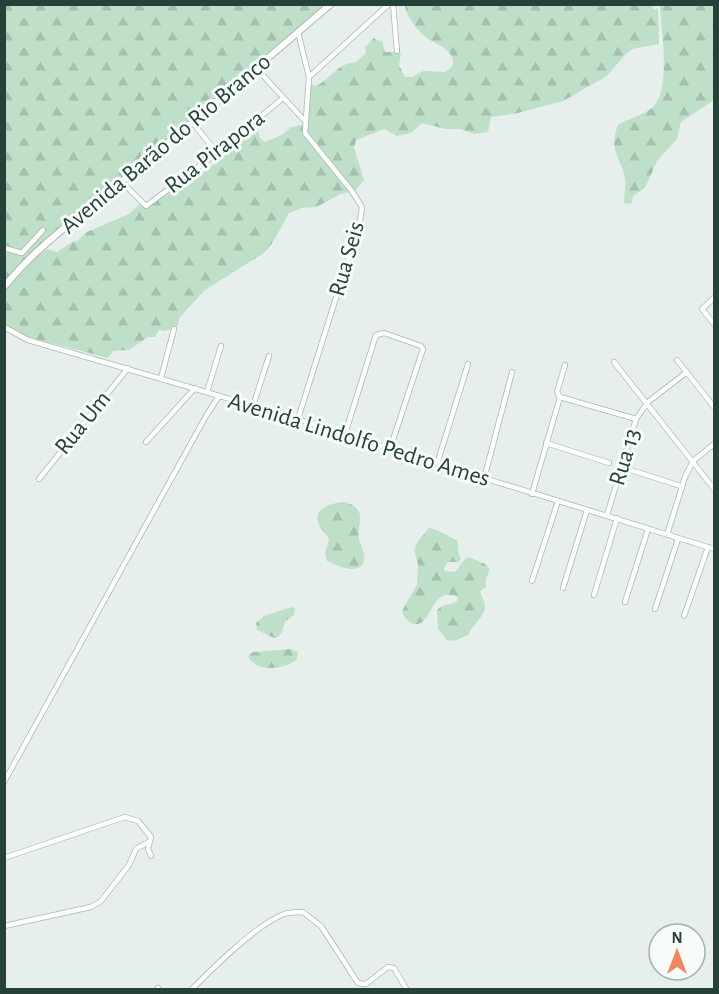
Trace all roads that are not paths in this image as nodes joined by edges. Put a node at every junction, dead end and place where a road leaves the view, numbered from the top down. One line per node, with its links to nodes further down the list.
1 (331, 4): 3 (street, Avenida Barão do Rio Branco)
2 (391, 4): 4 (street); 6 (street)
3 (298, 32): 5 (street, Avenida Barão do Rio Branco); 6 (street, Rua Seis)
4 (397, 51)
5 (256, 68): 7 (street); 9 (street, Avenida Barão do Rio Branco)
6 (309, 77): 8 (street, Rua Seis)
7 (283, 98): 8 (street); 10 (street, Rua Pirapora)
8 (306, 122): 36 (street, Rua Seis)
9 (194, 123): 10 (street); 11 (street, Avenida Barão do Rio Branco)
10 (217, 153): 11 (street, Rua Pirapora)
11 (122, 182): 14 (street, Avenida Barão do Rio Branco)
12 (43, 230): 13 (street)
13 (4, 248)
14 (4, 287)
15 (714, 298): 16 (street)
16 (714, 324)
17 (4, 327): 25 (street, Avenida Lindolfo Pedro Ames)
18 (174, 330): 28 (street)
19 (221, 346): 30 (street)
20 (269, 356): 34 (street)
21 (677, 360): 27 (street)
22 (614, 362): 33 (street, Rua 13)
23 (468, 364): 44 (street)
24 (565, 365): 32 (street)
25 (128, 368): 28 (street, Avenida Lindolfo Pedro Ames); 48 (street, Rua Um)
26 (512, 372): 47 (street)
27 (687, 372): 33 (street, Rua 13); 35 (street)
28 (161, 378): 29 (street, Avenida Lindolfo Pedro Ames)
29 (195, 388): 30 (street, Avenida Lindolfo Pedro Ames); 39 (street)
30 (207, 392): 31 (street, Avenida Lindolfo Pedro Ames)
31 (219, 396): 34 (street, Avenida Lindolfo Pedro Ames); 67 (street)
32 (560, 397): 37 (street); 40 (street)
33 (648, 402): 37 (street, Rua 13); 43 (street)
34 (253, 406): 36 (street, Avenida Lindolfo Pedro Ames)
35 (714, 407)
36 (298, 419): 38 (street, Avenida Lindolfo Pedro Ames)
37 (636, 419): 46 (street, Rua 13)
38 (345, 434): 42 (street, Avenida Lindolfo Pedro Ames); 42 (street)
39 (146, 442)
40 (546, 443): 45 (street); 51 (street)
41 (714, 444): 43 (street)
42 (390, 449): 44 (street, Avenida Lindolfo Pedro Ames)
43 (693, 461): 49 (street); 50 (street)
44 (437, 464): 47 (street, Avenida Lindolfo Pedro Ames)
45 (609, 464)
46 (621, 467): 49 (street); 54 (street, Rua 13)
47 (484, 478): 51 (street, Avenida Lindolfo Pedro Ames)
48 (39, 479)
49 (681, 486): 57 (street)
50 (714, 489)
51 (532, 494): 52 (street, Avenida Lindolfo Pedro Ames)
52 (558, 501): 53 (street, Avenida Lindolfo Pedro Ames); 61 (street)
53 (587, 510): 54 (street, Avenida Lindolfo Pedro Ames); 62 (street)
54 (607, 515): 55 (street, Avenida Lindolfo Pedro Ames)
55 (617, 518): 56 (street, Avenida Lindolfo Pedro Ames); 63 (street)
56 (648, 529): 57 (street, Avenida Lindolfo Pedro Ames); 64 (street)
57 (667, 535): 58 (street, Avenida Lindolfo Pedro Ames)
58 (678, 539): 59 (street, Avenida Lindolfo Pedro Ames); 65 (street)
59 (708, 547): 60 (street, Avenida Lindolfo Pedro Ames); 66 (street)
60 (714, 549)
61 (532, 581)
62 (563, 588)
63 (594, 595)
64 (625, 602)
65 (655, 609)
66 (684, 616)
67 (4, 782)
68 (150, 841): 69 (street); 70 (street); 71 (street)
69 (151, 856)
70 (4, 858)
71 (4, 926)
72 (191, 990): 73 (street)
73 (407, 990)

